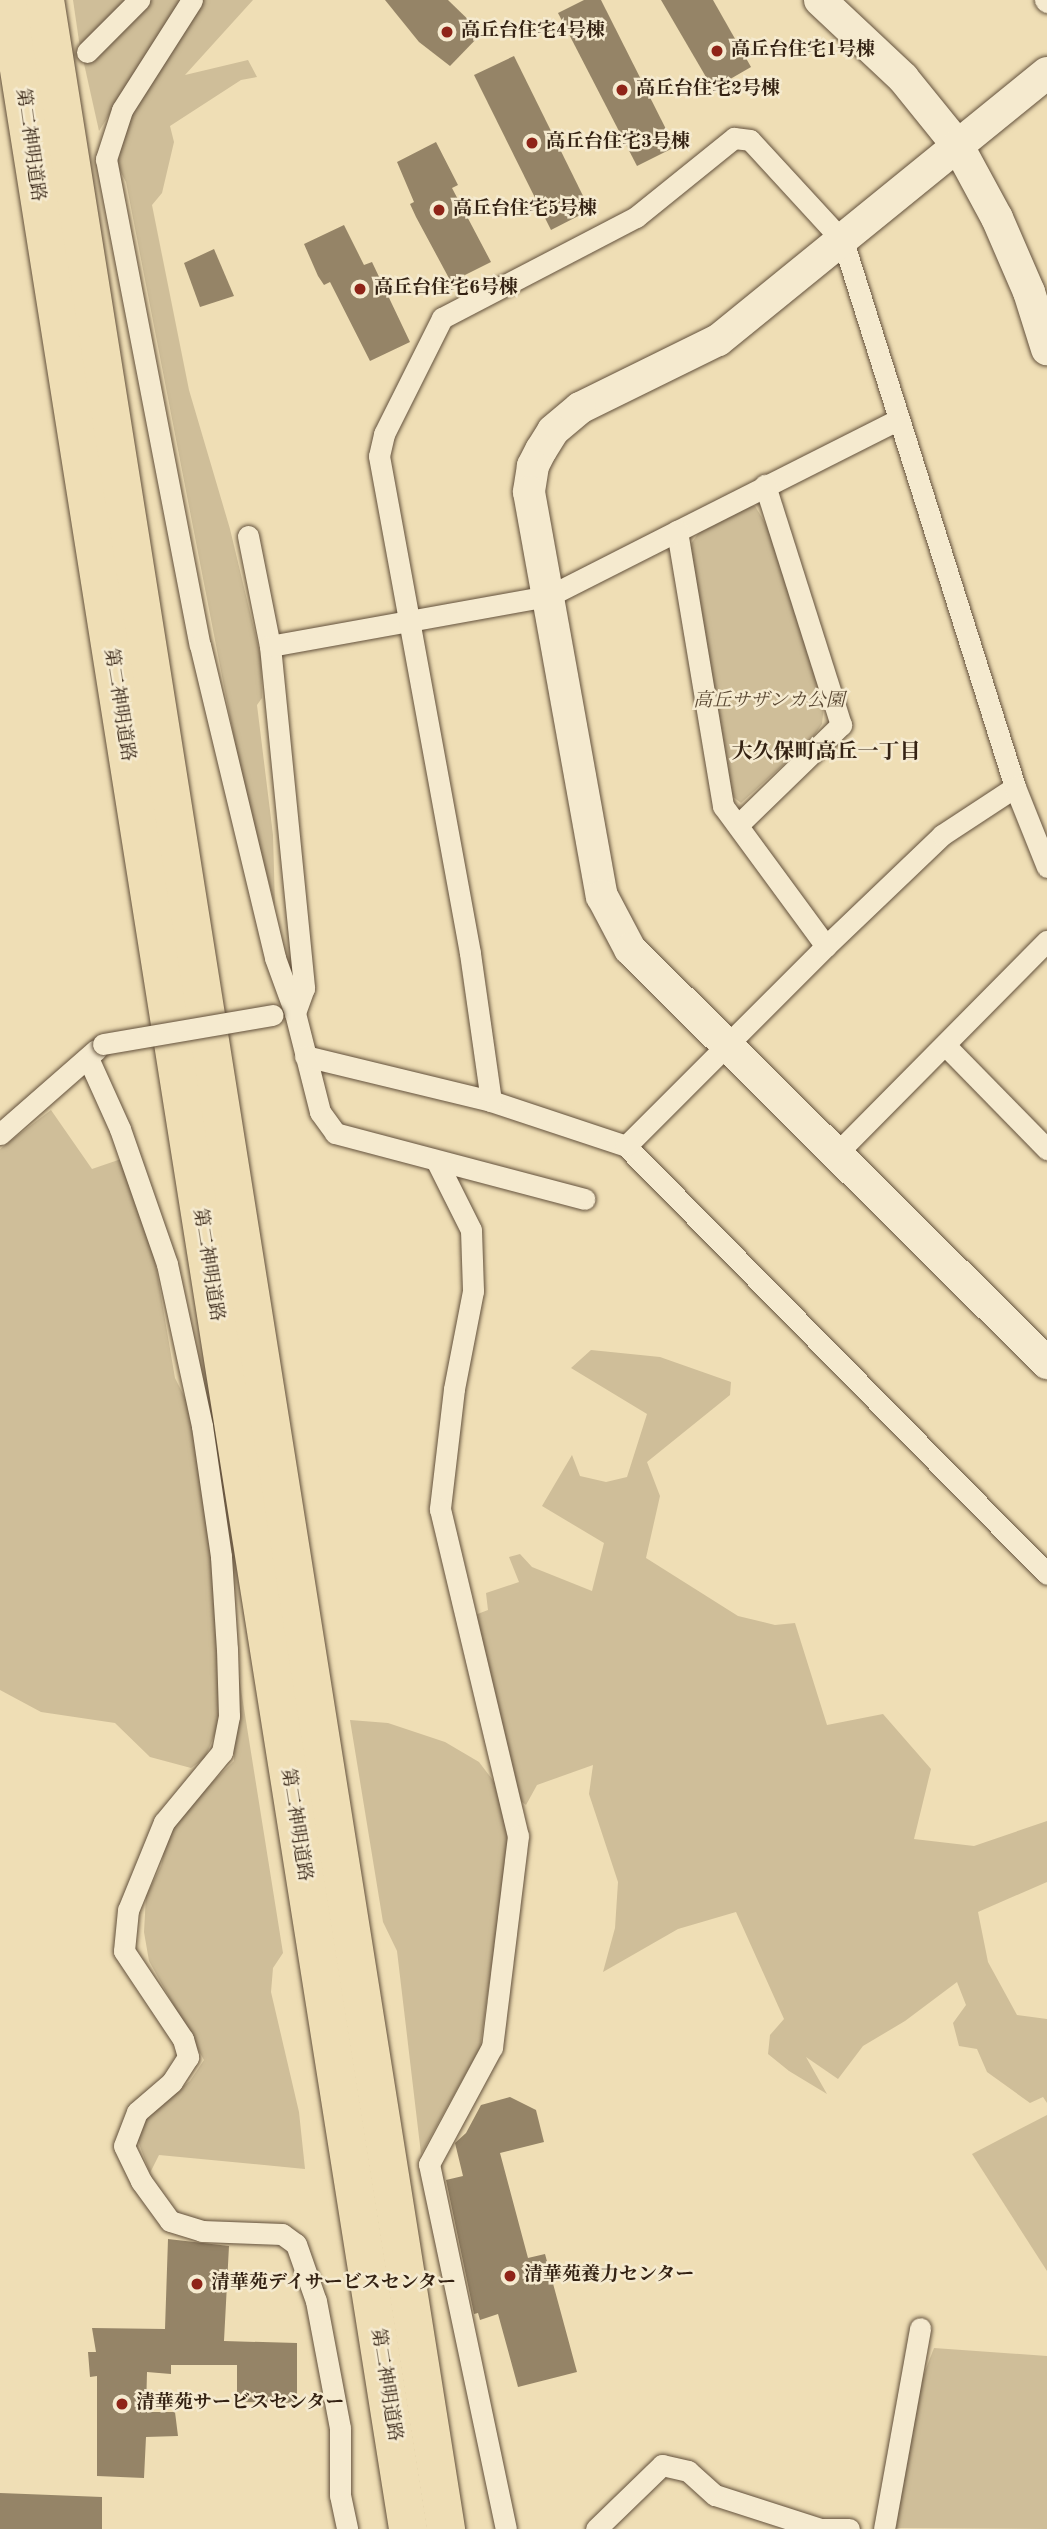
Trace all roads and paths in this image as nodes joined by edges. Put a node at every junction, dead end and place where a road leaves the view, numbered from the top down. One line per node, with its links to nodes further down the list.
1 (8, 0): 39 (highway, 第二神明道路)
2 (46, 0): 40 (highway, 第二神明道路)
3 (139, 0): 6 (street)
4 (192, 0): 23 (street)
5 (820, 0): 8 (street)
6 (87, 52)
7 (1047, 73): 8 (street)
8 (958, 146): 9 (street); 10 (street)
9 (843, 241): 11 (street); 15 (street); 16 (street)
10 (1047, 349)
11 (897, 420): 12 (street); 18 (street)
12 (765, 485): 13 (street); 19 (street)
13 (677, 531): 15 (street); 19 (street)
14 (248, 536): 17 (street)
15 (549, 596): 16 (street); 25 (street)
16 (408, 623): 17 (street); 28 (street)
17 (270, 646): 23 (street)
18 (1015, 787): 20 (street); 22 (street)
19 (738, 825): 22 (street)
20 (1047, 867)
21 (1047, 941): 24 (street)
22 (826, 946): 25 (street)
23 (295, 1013): 26 (street, bridge); 27 (street)
24 (945, 1045): 31 (street); 32 (street)
25 (728, 1046): 30 (street); 32 (street)
26 (96, 1051): 29 (street); 38 (street)
27 (305, 1056): 28 (street); 33 (street)
28 (491, 1101): 30 (street)
29 (0, 1134)
30 (626, 1146): 36 (street)
31 (1047, 1149)
32 (836, 1154): 35 (street)
33 (437, 1162): 34 (street); 41 (street)
34 (584, 1199)
35 (1047, 1363)
36 (1047, 1574)
37 (920, 2328): 44 (street)
38 (347, 2529)
39 (408, 2529)
40 (446, 2529)
41 (506, 2529)
42 (596, 2529): 43 (street)
43 (849, 2529)
44 (884, 2529)

